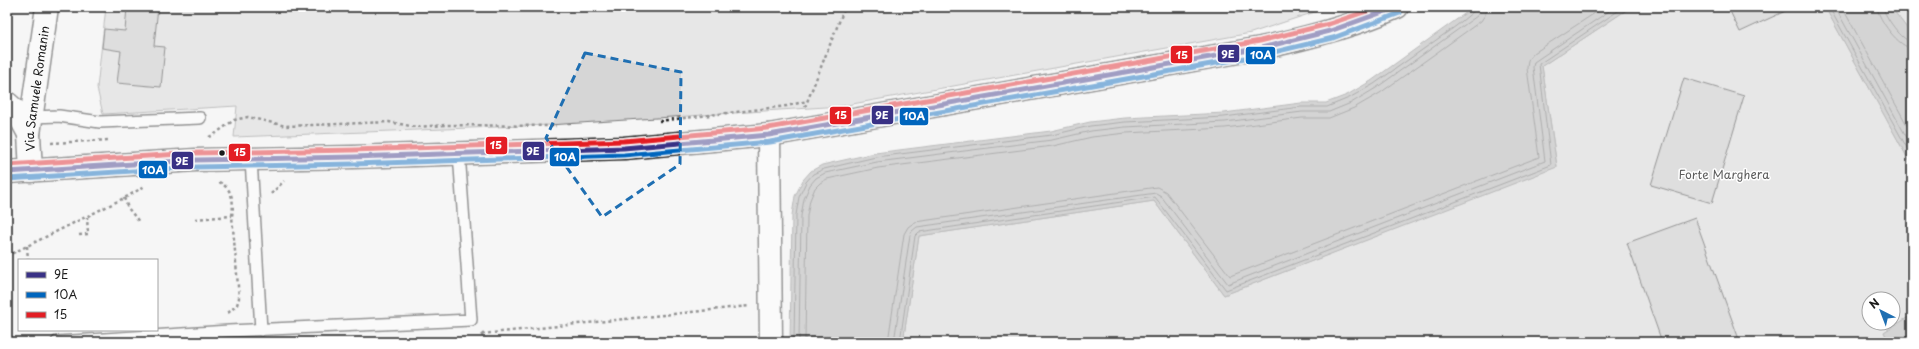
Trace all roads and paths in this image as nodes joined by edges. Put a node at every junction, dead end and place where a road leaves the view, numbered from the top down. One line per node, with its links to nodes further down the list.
1 (47, 7): 10 (street, Via Samuele Romanin)
2 (845, 7): 4 (path)
3 (1397, 7): 11 (street)
4 (807, 101): 6 (path); 8 (path)
5 (7, 103): 10 (street)
6 (805, 108)
7 (200, 118): 10 (lane)
8 (654, 121)
9 (561, 126): 12 (path)
10 (30, 132): 13 (path); 16 (street, Via Samuele Romanin)
11 (769, 134): 14 (street); 29 (street)
12 (207, 137)
13 (113, 140)
14 (459, 153): 15 (street); 31 (lane)
15 (251, 159): 16 (street); 31 (lane)
16 (31, 171): 17 (street)
17 (7, 172)
18 (214, 182): 21 (path)
19 (147, 184): 20 (path)
20 (124, 198): 22 (path); 24 (path)
21 (232, 216): 23 (path); 30 (path)
22 (87, 217): 25 (path); 26 (path)
23 (195, 219)
24 (140, 223)
25 (79, 235)
26 (27, 246): 27 (path); 28 (path)
27 (7, 256)
28 (28, 259)
29 (771, 304): 32 (path); 34 (street)
30 (224, 314)
31 (261, 330): 33 (lane)
32 (481, 334)
33 (57, 342)
34 (772, 342)

